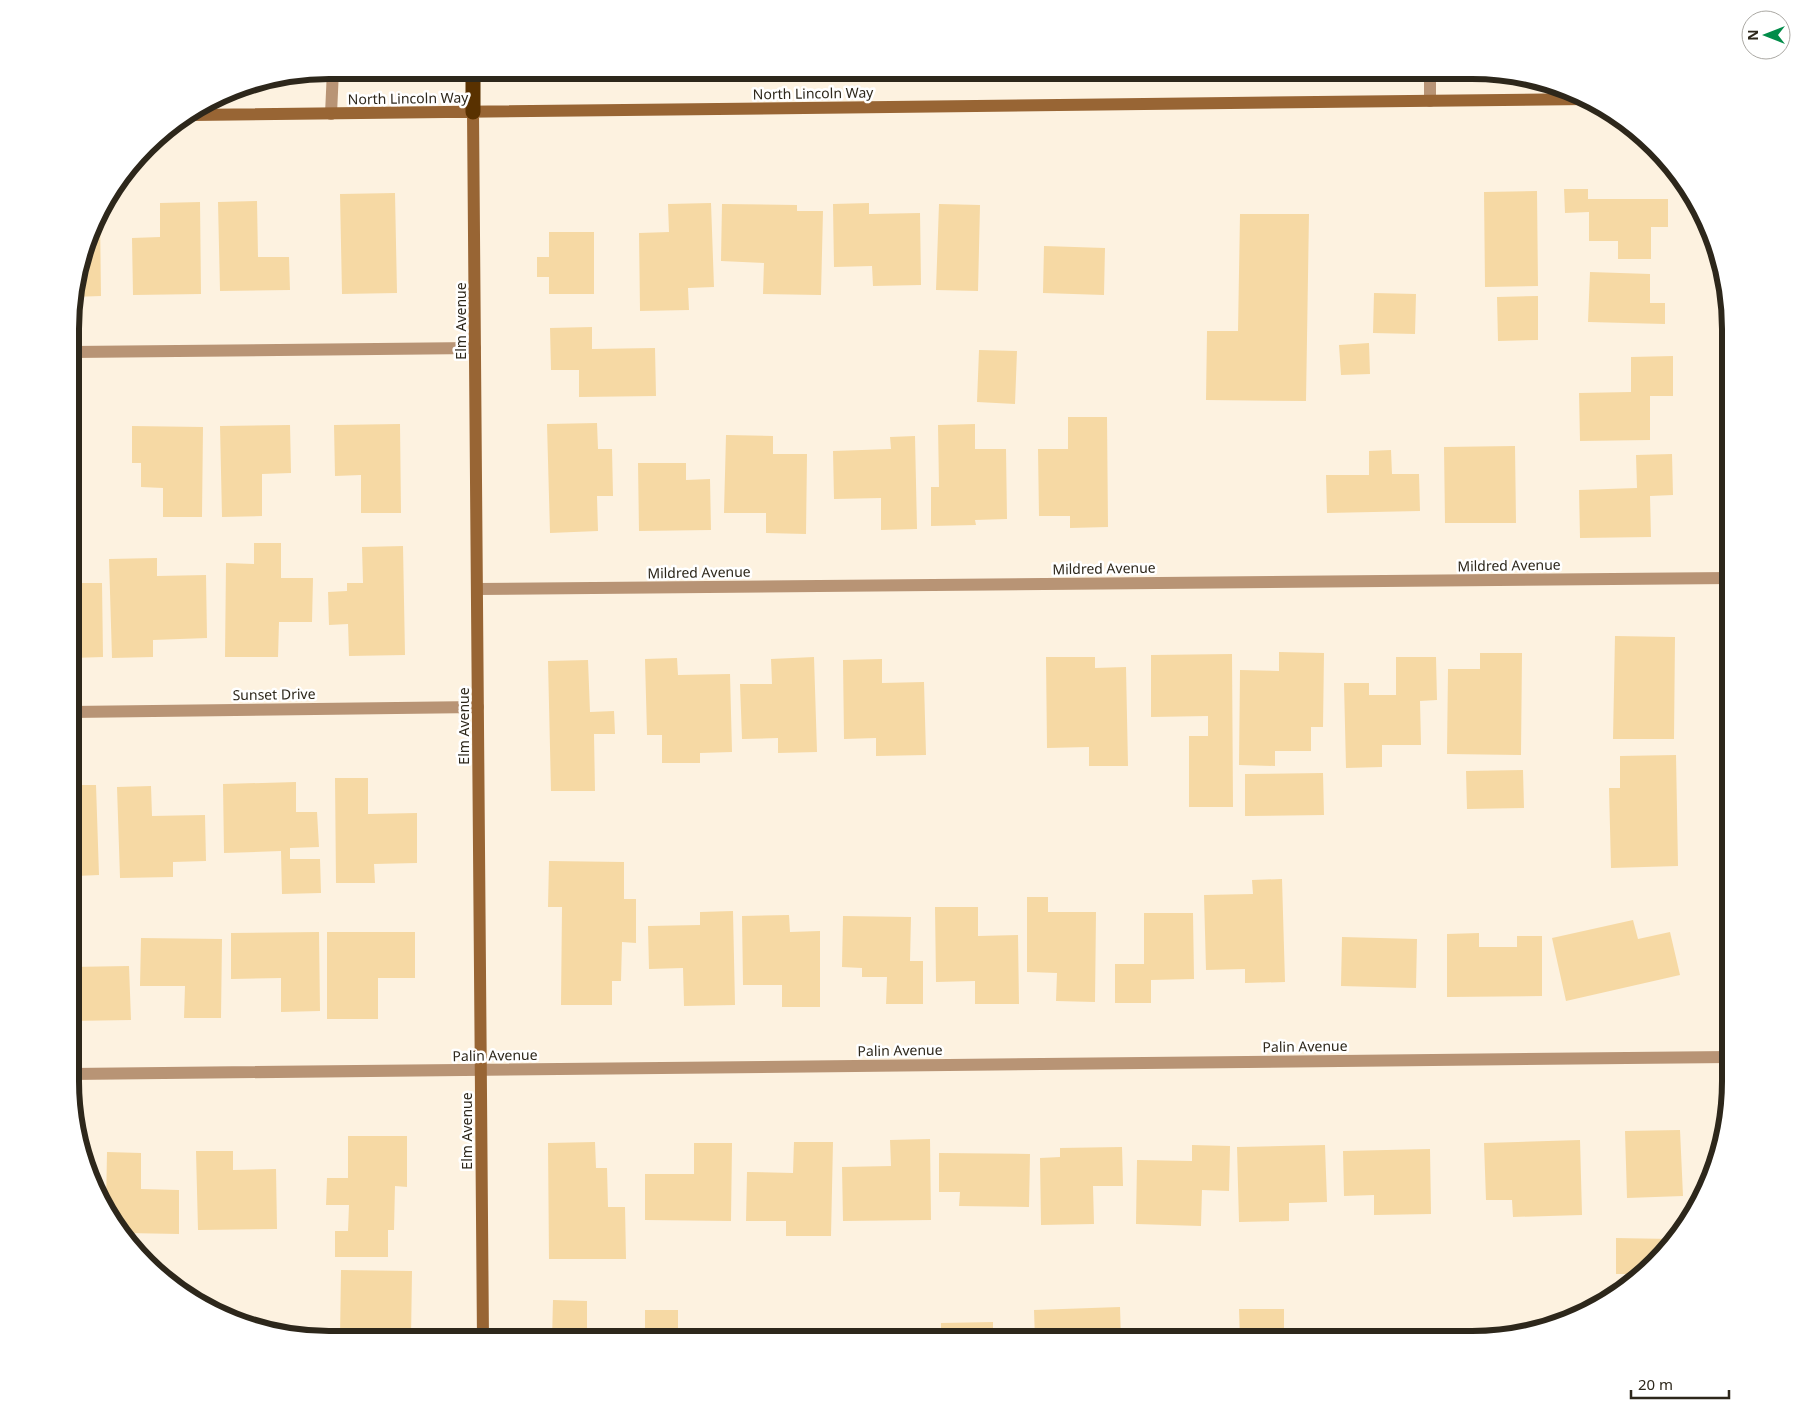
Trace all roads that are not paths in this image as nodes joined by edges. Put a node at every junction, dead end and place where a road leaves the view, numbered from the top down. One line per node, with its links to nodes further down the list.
1 (333, 79): 7 (street)
2 (473, 79): 6 (highway)
3 (1430, 79): 5 (street)
4 (1571, 99): 5 (main road, North Lincoln Way)
5 (1430, 101): 6 (main road, North Lincoln Way)
6 (473, 112): 7 (main road, North Lincoln Way); 9 (main road, Elm Avenue)
7 (331, 114): 8 (main road, North Lincoln Way)
8 (199, 115)
9 (475, 348): 10 (street); 12 (main road, Elm Avenue)
10 (79, 352)
11 (1722, 578): 12 (street, Mildred Avenue)
12 (477, 589): 13 (main road, Elm Avenue)
13 (478, 707): 14 (street, Sunset Drive); 16 (main road, Elm Avenue)
14 (79, 712)
15 (1722, 1057): 16 (street, Palin Avenue)
16 (481, 1070): 17 (street, Palin Avenue); 18 (main road, Elm Avenue)
17 (79, 1074)
18 (483, 1331)

